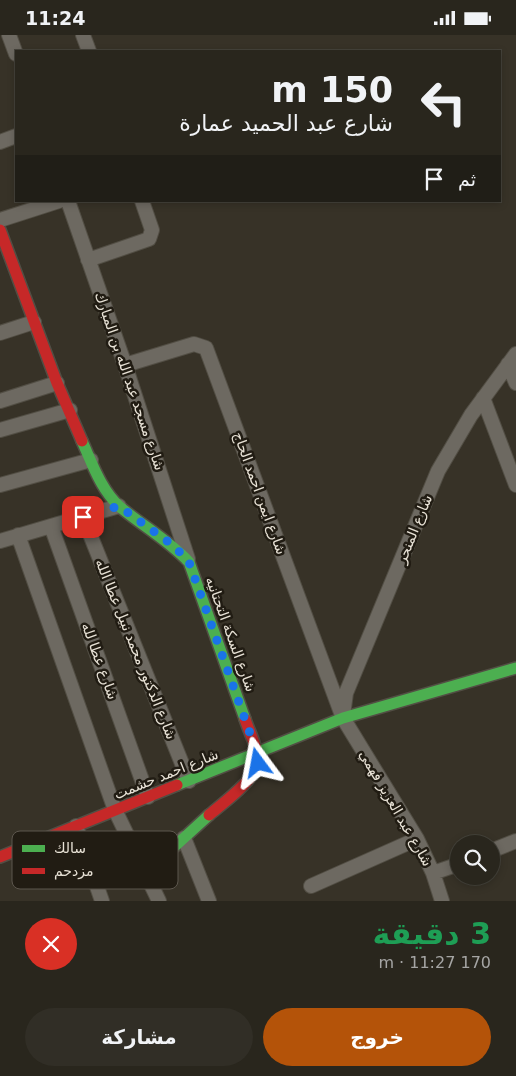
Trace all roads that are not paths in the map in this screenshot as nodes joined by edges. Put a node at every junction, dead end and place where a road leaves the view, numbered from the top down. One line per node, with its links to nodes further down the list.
1 (9, 35): 4 (street)
2 (83, 35): 3 (street)
3 (88, 50)
4 (15, 51)
5 (15, 136): 6 (street)
6 (0, 142)
7 (56, 202): 10 (street)
8 (68, 202): 13 (street, شارع مسجد عبد الله بن المبارك)
9 (142, 202): 13 (street)
10 (0, 220)
11 (0, 230): 12 (street, شارع السكة التحتانيه)
12 (3, 248): 14 (street, شارع السكة التحتانيه)
13 (88, 260): 17 (street, شارع مسجد عبد الله بن المبارك)
14 (34, 322): 15 (street); 18 (street, شارع السكة التحتانيه)
15 (0, 333)
16 (512, 359): 19 (street); 20 (street, شارع المنحر)
17 (125, 365): 32 (street, شارع مسجد عبد الله بن المبارك); 34 (street, شارع ايمن احمد الحاج)
18 (57, 383): 21 (street); 22 (street, شارع السكة التحتانيه)
19 (516, 383)
20 (483, 398): 26 (street); 34 (street, شارع المنحر)
21 (0, 401)
22 (70, 410): 23 (street); 24 (street, شارع السكة التحتانيه)
23 (0, 430)
24 (91, 460): 25 (street); 27 (street, شارع السكة التحتانيه)
25 (0, 485)
26 (516, 485)
27 (119, 506): 28 (street); 32 (street, شارع السكة التحتانيه)
28 (83, 517): 29 (street); 36 (street, شارع الدكتور محمد نبيل عطا الله)
29 (52, 526): 30 (street); 37 (street, شارع عطا لله)
30 (18, 535): 31 (street); 38 (street)
31 (0, 541)
32 (189, 562): 35 (street, شارع السكة التحتانيه)
33 (516, 668): 34 (street, شارع احمد حشمت)
34 (343, 718): 35 (street, شارع احمد حشمت); 44 (street, شارع عبد العزيز فهمي)
35 (257, 753): 36 (street, شارع احمد حشمت); 43 (street)
36 (189, 781): 37 (street, شارع احمد حشمت)
37 (148, 797): 38 (street, شارع احمد حشمت)
38 (116, 810): 39 (street, شارع احمد حشمت); 42 (street)
39 (76, 826): 40 (street, شارع احمد حشمت); 41 (street)
40 (64, 831)
41 (78, 831)
42 (126, 831)
43 (184, 838): 46 (street); 57 (street)
44 (417, 839): 51 (street, شارع عبد العزيز فهمي); 52 (street)
45 (516, 841): 47 (street)
46 (178, 843)
47 (500, 847)
48 (12, 852): 49 (street, شارع احمد حشمت)
49 (0, 857)
50 (450, 867): 51 (street)
51 (433, 873): 58 (street, شارع عبد العزيز فهمي)
52 (311, 886)
53 (98, 889): 55 (street)
54 (153, 889): 56 (street)
55 (102, 901)
56 (159, 901)
57 (209, 901)
58 (442, 901)

